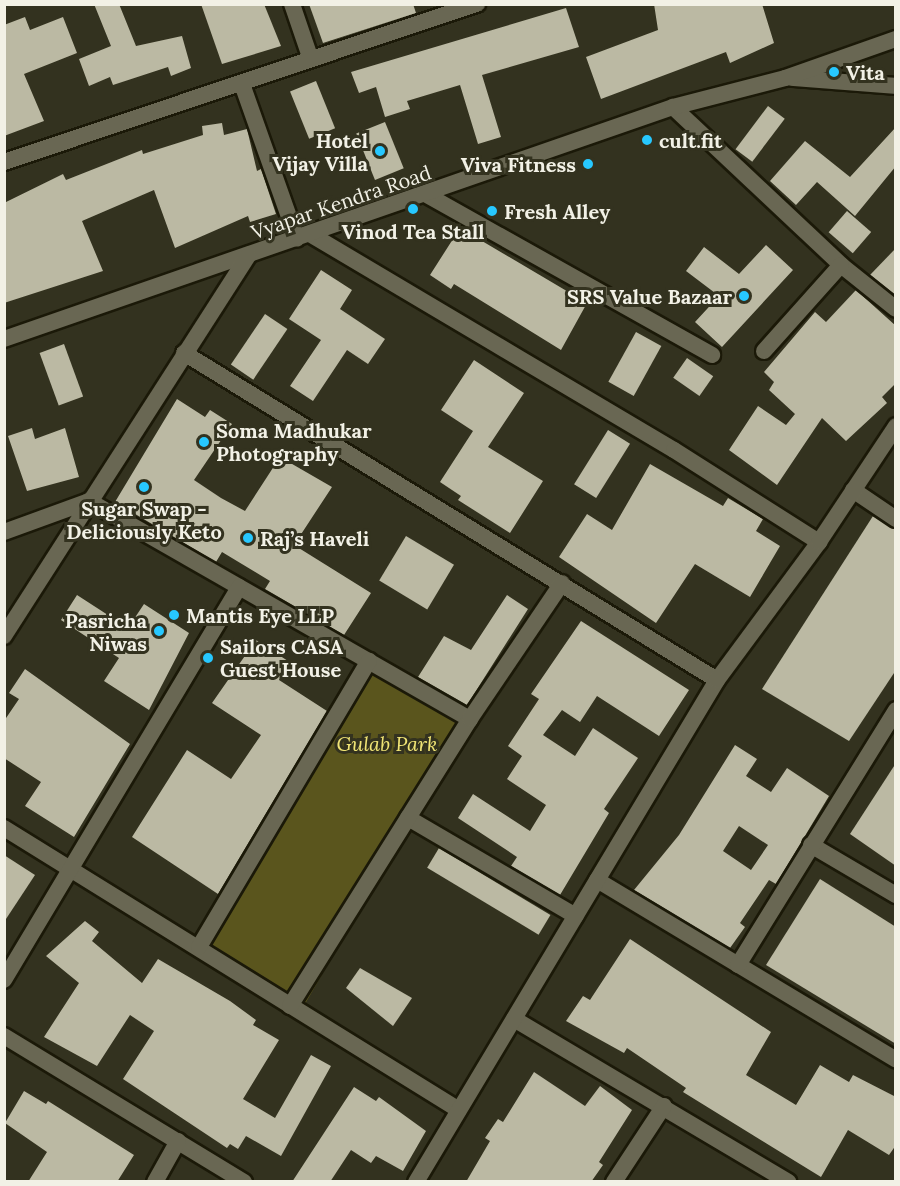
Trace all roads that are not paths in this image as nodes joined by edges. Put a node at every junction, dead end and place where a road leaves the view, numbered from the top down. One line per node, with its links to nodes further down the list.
1 (292, 4): 5 (street)
2 (477, 4): 3 (street)
3 (446, 10): 5 (street)
4 (896, 39): 6 (street, Vyapar Kendra Road)
5 (310, 57): 7 (street)
6 (785, 78): 8 (street); 9 (street, Vyapar Kendra Road)
7 (242, 84): 10 (street); 12 (street)
8 (896, 86)
9 (673, 107): 11 (street, Vyapar Kendra Road); 14 (street)
10 (4, 162)
11 (427, 195): 12 (street, Vyapar Kendra Road); 19 (street)
12 (303, 237): 13 (street, Vyapar Kendra Road); 25 (street)
13 (248, 256): 16 (street, Vyapar Kendra Road); 18 (street)
14 (841, 266): 15 (street); 17 (street)
15 (896, 309)
16 (4, 339)
17 (764, 351)
18 (184, 353): 22 (street); 26 (street)
19 (712, 355)
20 (896, 426): 21 (street)
21 (854, 490): 23 (street); 25 (street)
22 (88, 501): 24 (street); 27 (street); 28 (street)
23 (896, 519)
24 (4, 532)
25 (819, 542): 30 (street)
26 (562, 583): 30 (street); 32 (street)
27 (240, 587): 29 (street); 36 (street)
28 (4, 636)
29 (369, 662): 32 (street); 40 (street)
30 (717, 680): 37 (street)
31 (896, 710): 35 (street)
32 (470, 719): 33 (street)
33 (408, 818): 39 (street); 43 (street)
34 (4, 828): 36 (street)
35 (811, 845): 38 (street); 41 (street)
36 (72, 868): 40 (street); 42 (street)
37 (597, 880): 39 (street); 41 (street)
38 (896, 895)
39 (576, 916): 44 (street)
40 (199, 947): 43 (street)
41 (738, 965): 46 (street)
42 (4, 980)
43 (290, 1006): 48 (street)
44 (514, 1019): 47 (street); 48 (street)
45 (4, 1036): 49 (street)
46 (896, 1060)
47 (664, 1106): 53 (street); 54 (street)
48 (459, 1110): 52 (street)
49 (178, 1141): 50 (street); 51 (street)
50 (155, 1182)
51 (244, 1182)
52 (416, 1182)
53 (614, 1182)
54 (788, 1182)

